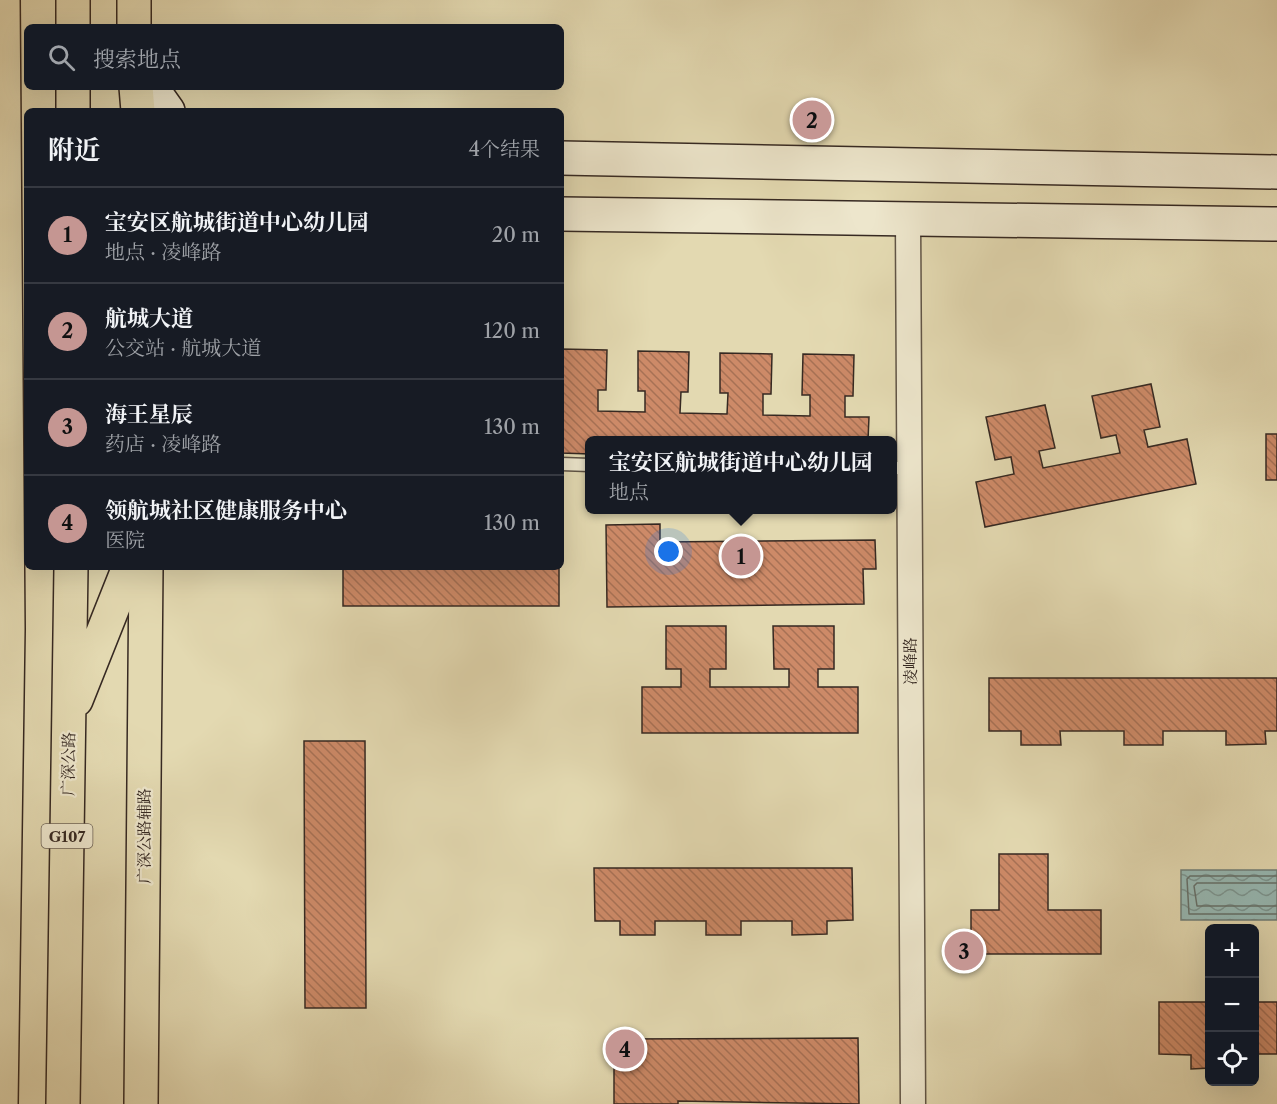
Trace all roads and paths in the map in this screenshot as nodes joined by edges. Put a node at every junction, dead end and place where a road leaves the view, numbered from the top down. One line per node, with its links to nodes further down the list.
1 (3, 0): 17 (main road)
2 (73, 0): 4 (main road)
3 (134, 0): 5 (main road)
4 (73, 24)
5 (134, 24)
6 (73, 90): 9 (main road)
7 (136, 90): 10 (main road)
8 (153, 90): 11 (main road)
9 (73, 108)
10 (138, 108)
11 (166, 108)
12 (564, 158): 13 (main road)
13 (1277, 172)
14 (564, 214): 15 (main road)
15 (908, 219): 16 (main road); 20 (street, 凌峰路)
16 (1277, 224)
17 (2, 249): 25 (main road)
18 (564, 464): 19 (lane)
19 (585, 465)
20 (901, 468): 29 (street, 凌峰路)
21 (71, 570): 24 (main road, 广深公路 / G107)
22 (128, 570): 24 (main road)
23 (146, 570): 28 (main road, 广深公路辅路)
24 (69, 719): 27 (main road, 广深公路 / G107)
25 (1, 1008): 26 (main road)
26 (1, 1104)
27 (63, 1104)
28 (141, 1104)
29 (913, 1104)

